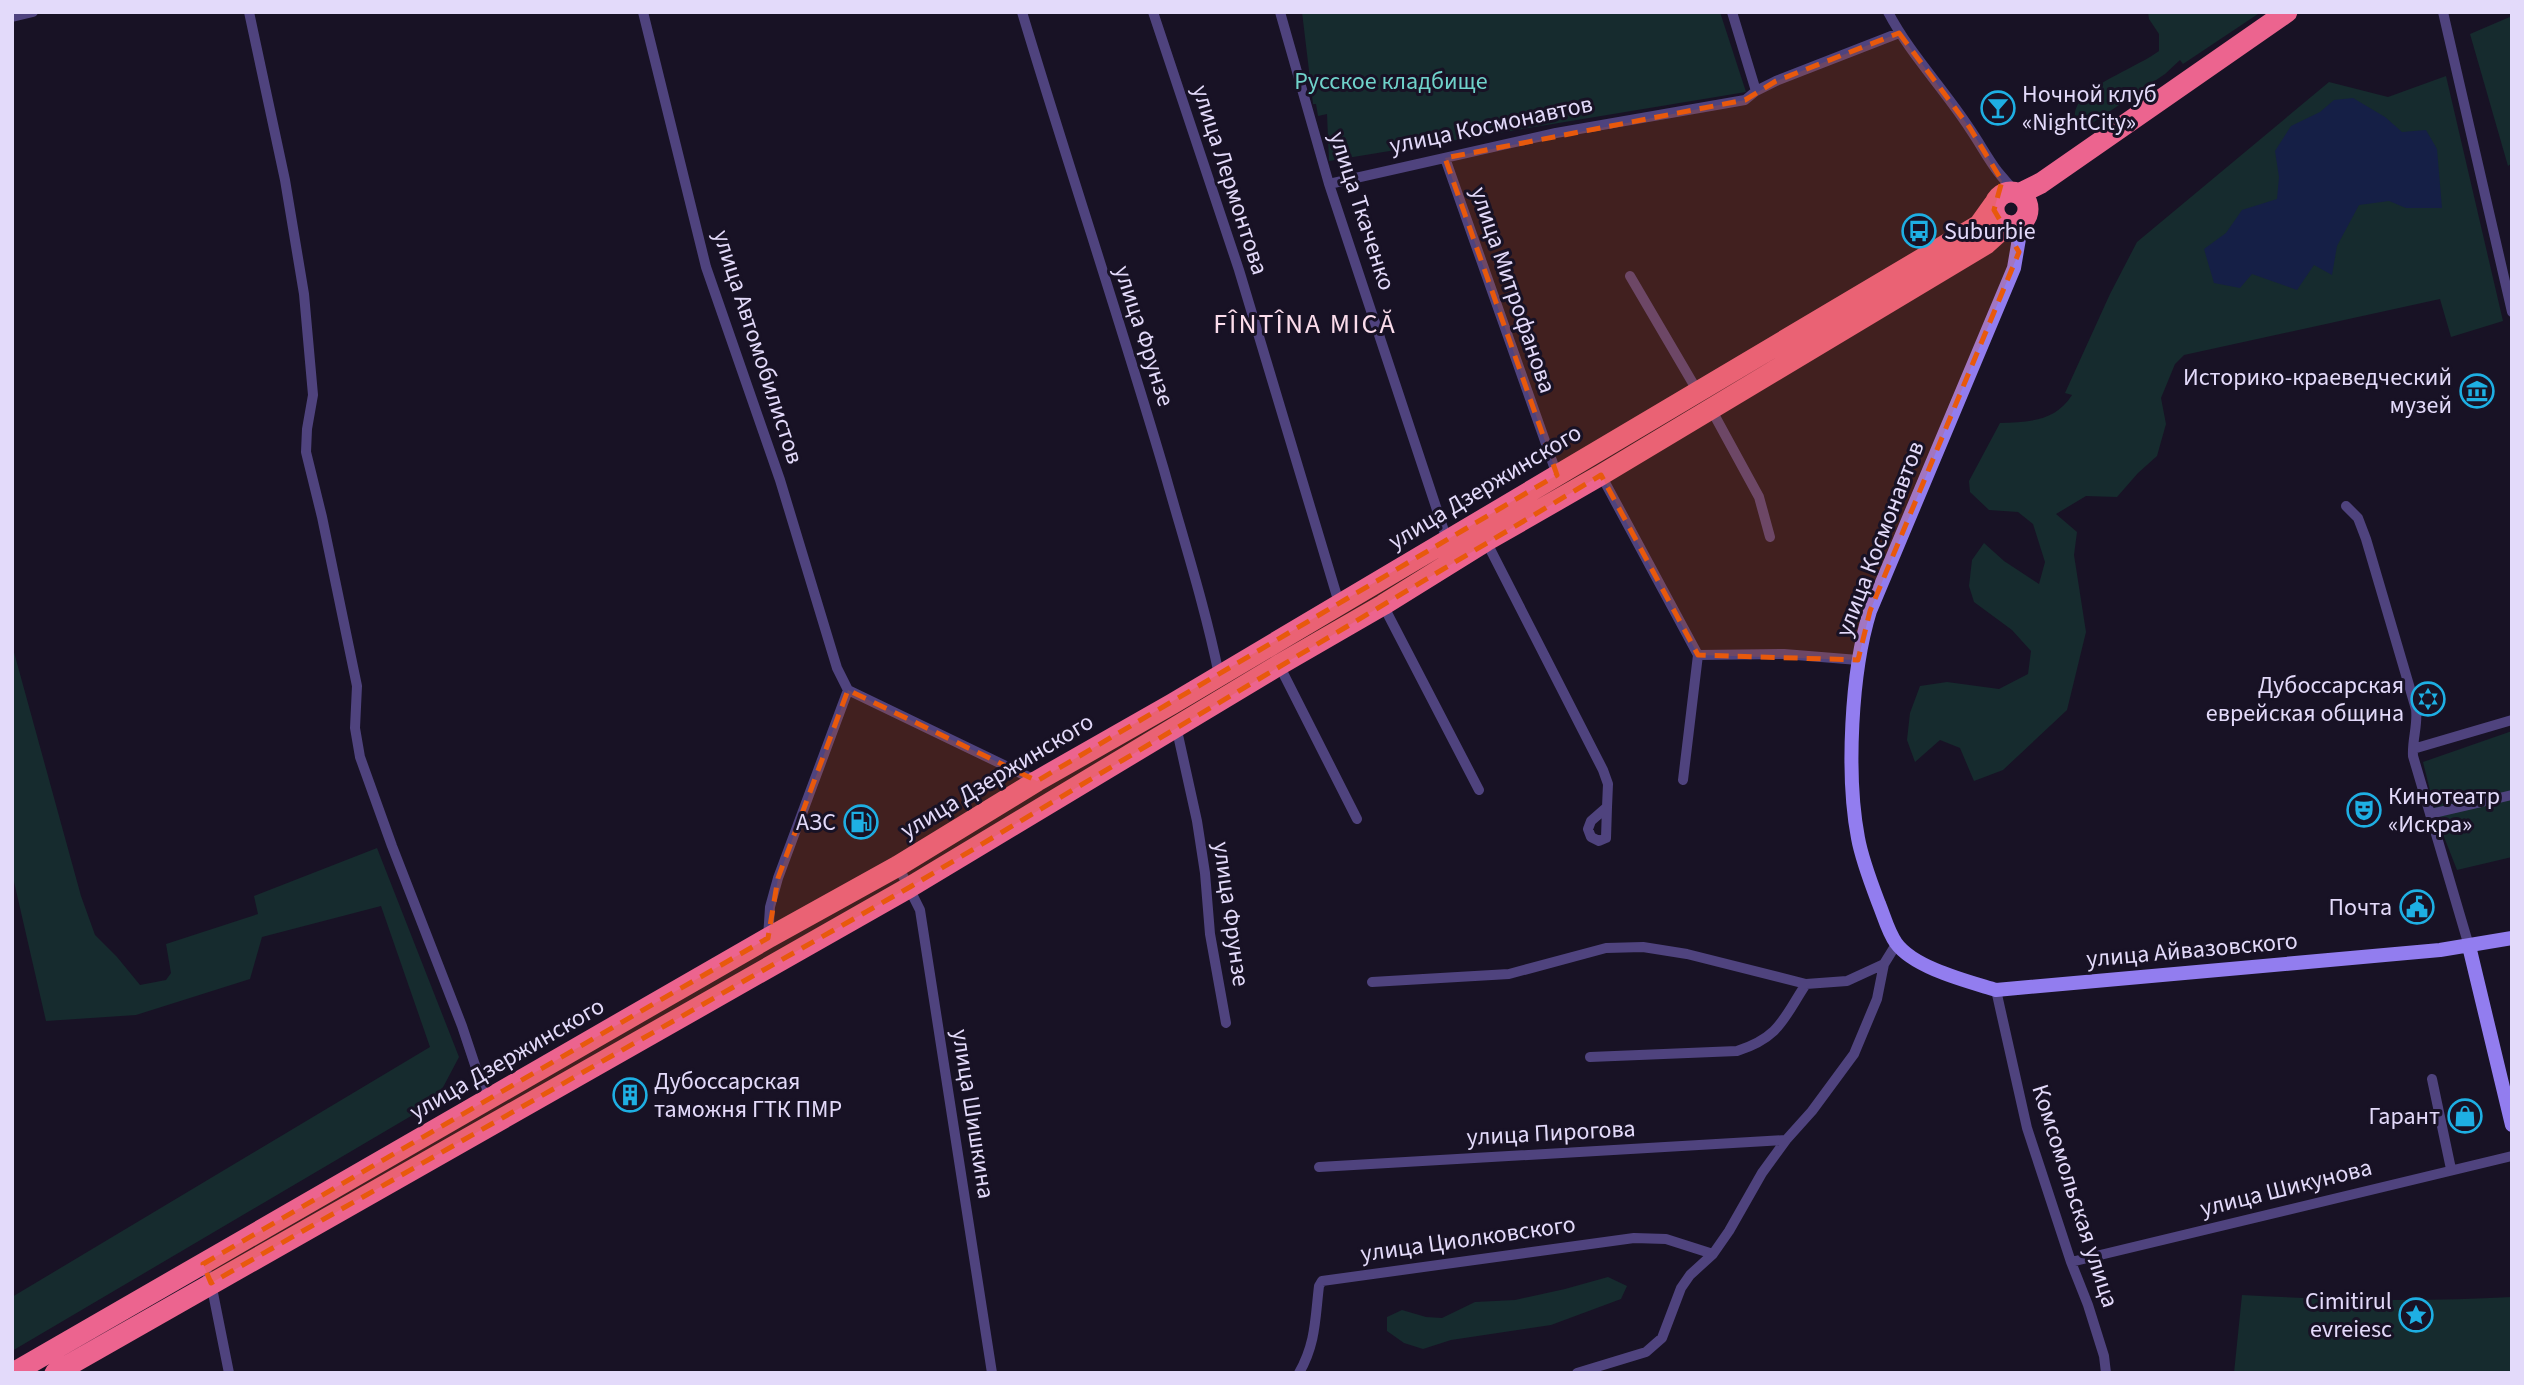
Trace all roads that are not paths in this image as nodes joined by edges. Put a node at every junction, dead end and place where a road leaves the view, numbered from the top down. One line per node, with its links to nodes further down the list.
1 (33, 12): 11 (street)
2 (249, 12): 59 (street)
3 (643, 12): 33 (street, улица Автомобилистов)
4 (1022, 12): 32 (street, улица Фрунзе)
5 (1153, 12): 27 (street, улица Лермонтова)
6 (1280, 12): 15 (street, улица Ткаченко)
7 (1732, 12): 13 (street)
8 (1888, 12): 12 (street)
9 (2287, 12): 16 (highway, улица Дзержинского)
10 (2443, 12): 18 (street)
11 (12, 17)
12 (1899, 33): 13 (street, улица Космонавтов); 16 (street)
13 (1756, 90): 14 (street, улица Космонавтов)
14 (1445, 158): 15 (street, улица Космонавтов); 21 (street, улица Митрофанова)
15 (1329, 184): 25 (street, улица Ткаченко)
16 (2010, 204): 19 (highway, улица Дзержинского); 20 (highway, улица Дзержинского); 30 (street, улица Космонавтов)
17 (1630, 276): 19 (street)
18 (2512, 312)
19 (1698, 391): 21 (highway, улица Дзержинского)
20 (1711, 409): 22 (highway, улица Дзержинского); 24 (street)
21 (1557, 475): 25 (highway, улица Дзержинского)
22 (1601, 475): 26 (highway, улица Дзержинского); 29 (street)
23 (2346, 506): 37 (street)
24 (1770, 537)
25 (1447, 540): 27 (highway, улица Дзержинского)
26 (1486, 541): 28 (highway, улица Дзержинского); 42 (street)
27 (1339, 603): 32 (highway, улица Дзержинского)
28 (1383, 606): 31 (highway, улица Дзержинского); 40 (street)
29 (1698, 655): 30 (street); 38 (street)
30 (1858, 660): 49 (street, улица Космонавтов)
31 (1279, 665): 36 (highway, улица Дзержинского); 44 (street)
32 (1219, 675): 34 (highway, улица Дзержинского)
33 (848, 691): 39 (street); 47 (street)
34 (1172, 704): 36 (street, улица Фрунзе); 39 (highway, улица Дзержинского)
35 (2512, 720): 37 (street)
36 (1176, 728): 46 (highway, улица Дзержинского); 56 (street, улица Фрунзе)
37 (2413, 749): 43 (street)
38 (1683, 780)
39 (1037, 781): 45 (highway, улица Дзержинского)
40 (1479, 790)
41 (2512, 795): 43 (street)
42 (1607, 807)
43 (2430, 814): 50 (street)
44 (1357, 819)
45 (898, 866): 46 (street, улица Шишкина); 47 (highway, улица Дзержинского)
46 (910, 887): 67 (highway, улица Дзержинского); 71 (street, улица Шишкина)
47 (768, 938): 59 (highway, улица Дзержинского)
48 (2512, 938): 50 (street, улица Айвазовского)
49 (1896, 943): 51 (street, улица Космонавтов); 52 (street)
50 (2469, 946): 55 (street, улица Айвазовского); 60 (street)
51 (1922, 963): 55 (street, улица Айвазовского)
52 (1884, 964): 54 (street); 61 (street)
53 (1372, 982): 54 (street)
54 (1806, 984): 57 (street)
55 (1996, 990): 66 (street, Комсомольская улица)
56 (1226, 1023)
57 (1590, 1057)
58 (2432, 1079): 64 (street)
59 (487, 1102): 67 (highway, улица Дзержинского)
60 (2512, 1125)
61 (1786, 1140): 63 (street, улица Пирогова); 65 (street)
62 (2512, 1156): 64 (street, улица Шикунова)
63 (1319, 1167)
64 (2451, 1169): 66 (street, улица Шикунова)
65 (1713, 1254): 72 (street, улица Циолковского); 73 (street)
66 (2071, 1262): 74 (street, Комсомольская улица)
67 (207, 1274): 68 (highway, улица Дзержинского); 69 (highway, улица Дзержинского); 70 (street)
68 (13, 1373)
69 (55, 1373)
70 (229, 1373)
71 (992, 1373)
72 (1299, 1373)
73 (1577, 1373)
74 (2106, 1373)

